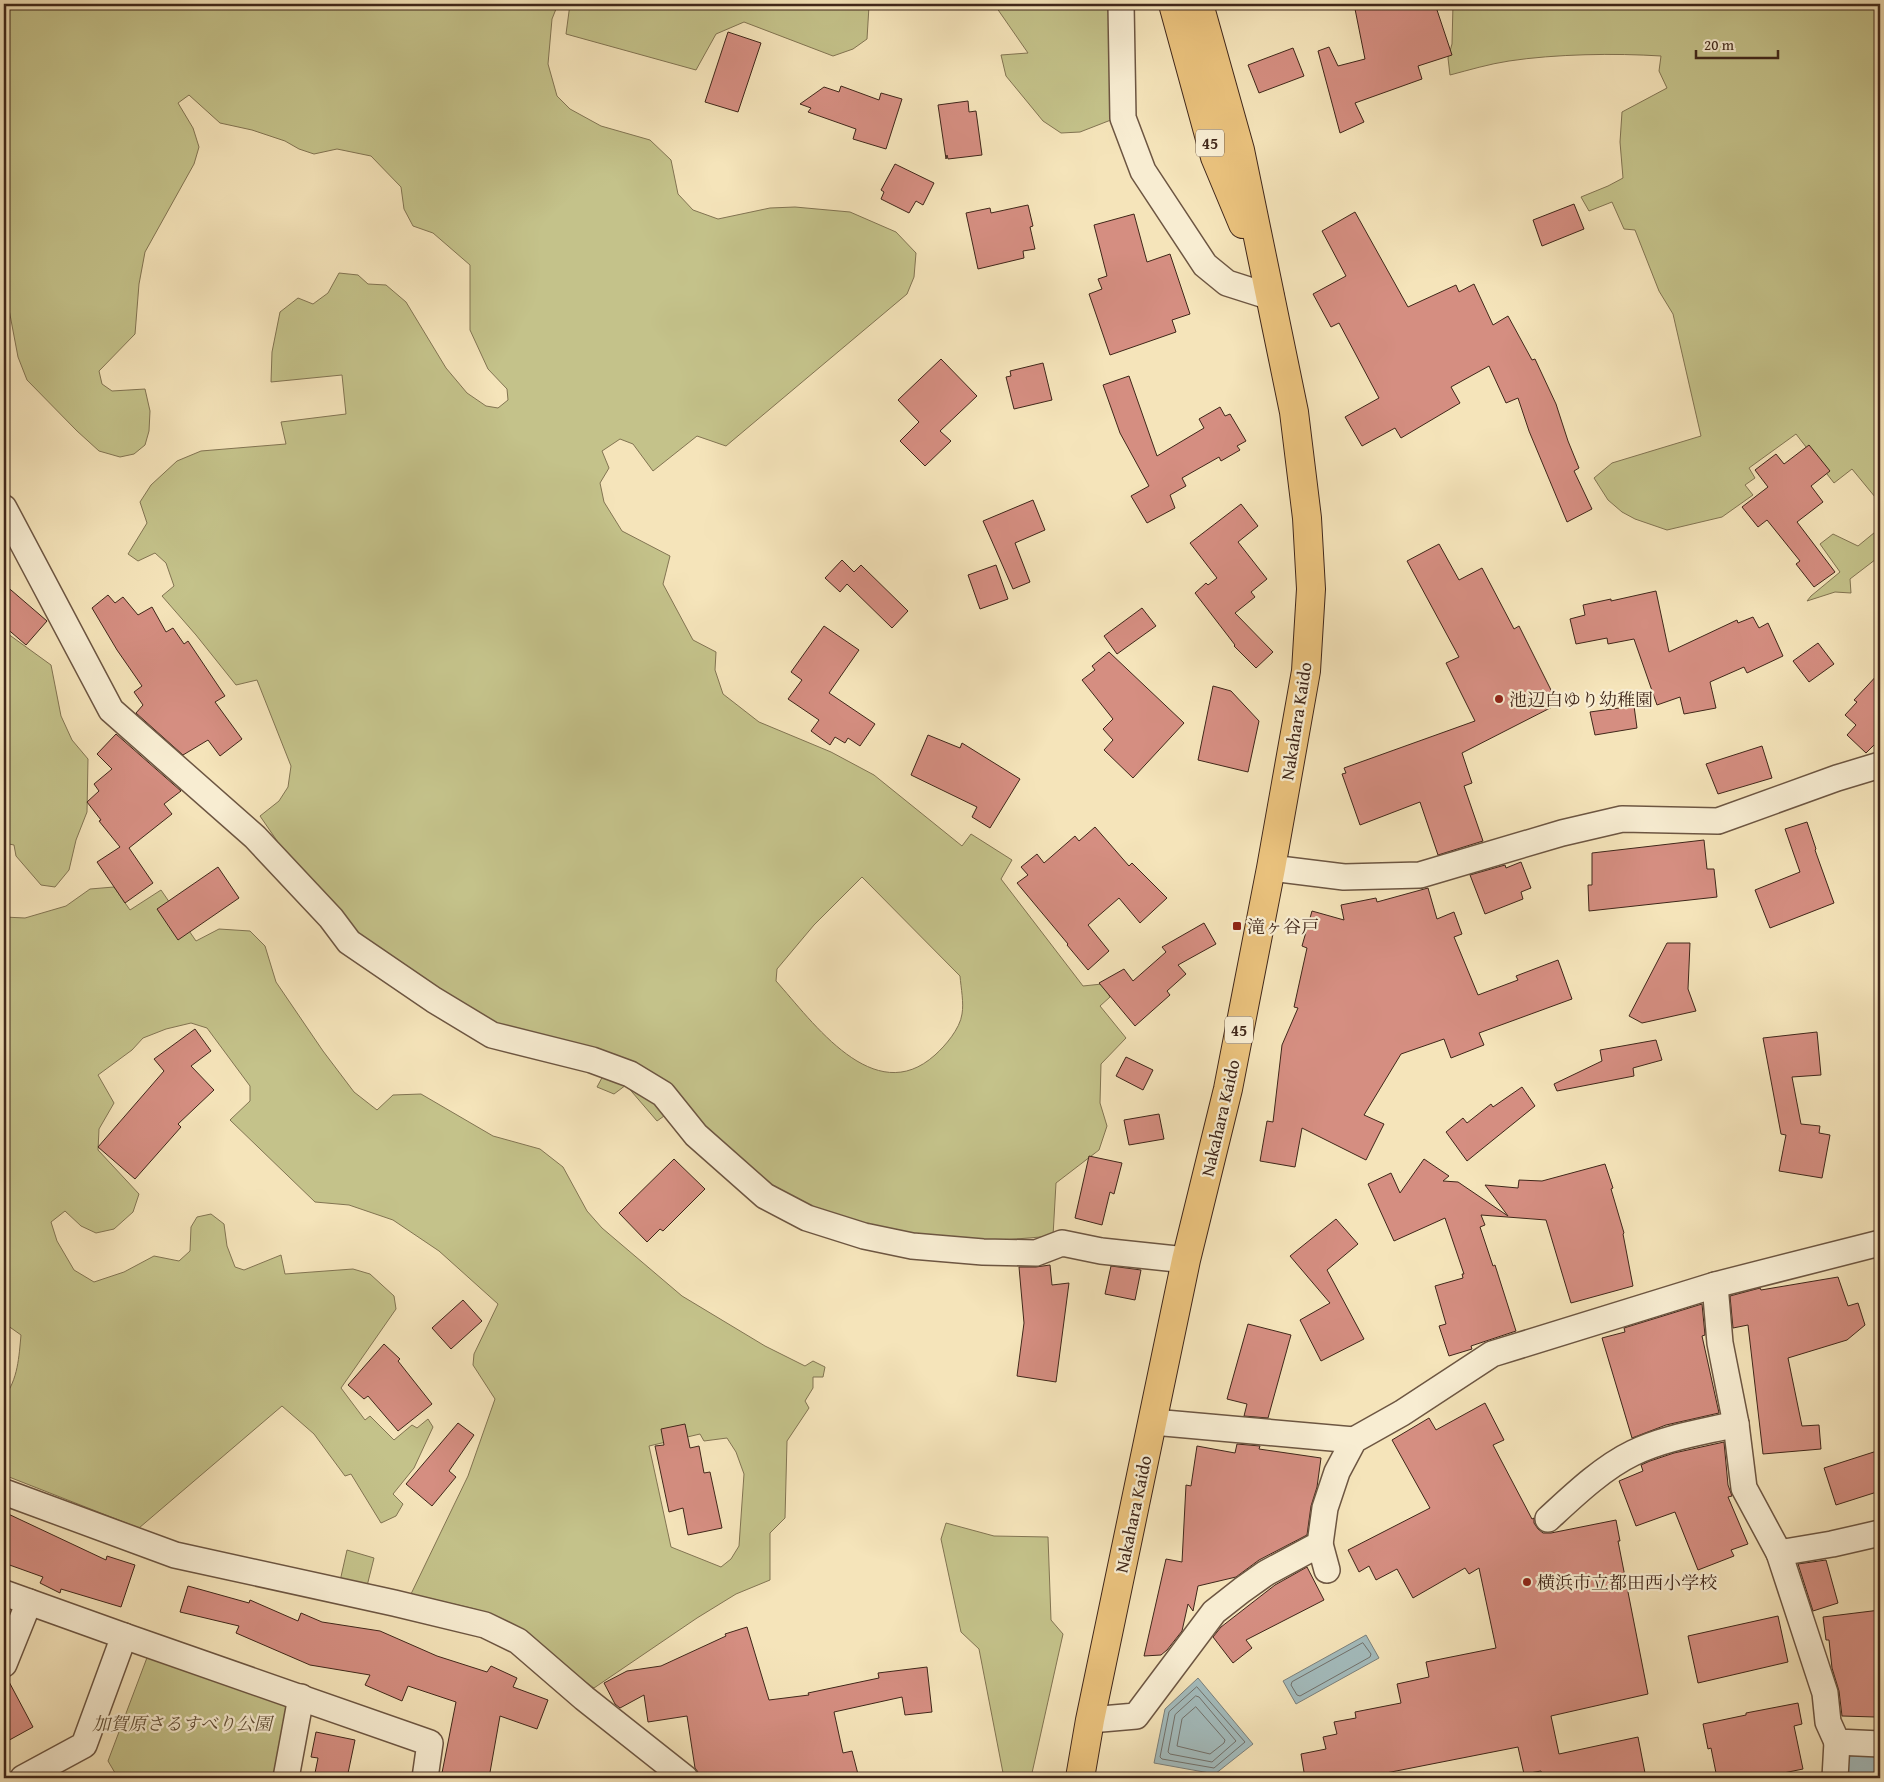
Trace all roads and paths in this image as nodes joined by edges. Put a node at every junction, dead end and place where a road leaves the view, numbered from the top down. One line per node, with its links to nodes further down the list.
1 (1121, 4): 4 (street)
2 (1172, 4): 4 (main road, Nakahara Kaido / 45)
3 (1199, 4): 4 (main road, Nakahara Kaido / 45)
4 (1268, 287): 7 (main road, Nakahara Kaido / 45)
5 (4, 508): 9 (street)
6 (1880, 765): 7 (street)
7 (1271, 868): 9 (main road, Nakahara Kaido / 45)
8 (1880, 1242): 10 (street)
9 (1186, 1260): 11 (main road, Nakahara Kaido / 45)
10 (1715, 1285): 12 (street); 13 (street)
11 (1154, 1422): 13 (street); 25 (main road, Nakahara Kaido / 45)
12 (1736, 1424): 15 (street); 18 (street)
13 (1354, 1440): 17 (street)
14 (4, 1492): 31 (street)
15 (1548, 1519)
16 (1880, 1533): 18 (street)
17 (1320, 1544): 19 (street); 25 (street)
18 (1779, 1553): 26 (street)
19 (1327, 1570)
20 (4, 1593): 21 (street)
21 (29, 1602): 22 (street); 23 (street)
22 (124, 1636): 24 (street); 28 (street)
23 (4, 1664)
24 (301, 1696): 29 (street); 30 (street)
25 (1090, 1720): 32 (main road, Nakahara Kaido / 45)
26 (1837, 1742): 27 (street); 33 (street)
27 (1880, 1744)
28 (24, 1778)
29 (286, 1778)
30 (425, 1778)
31 (685, 1778)
32 (1080, 1778)
33 (1835, 1778)

